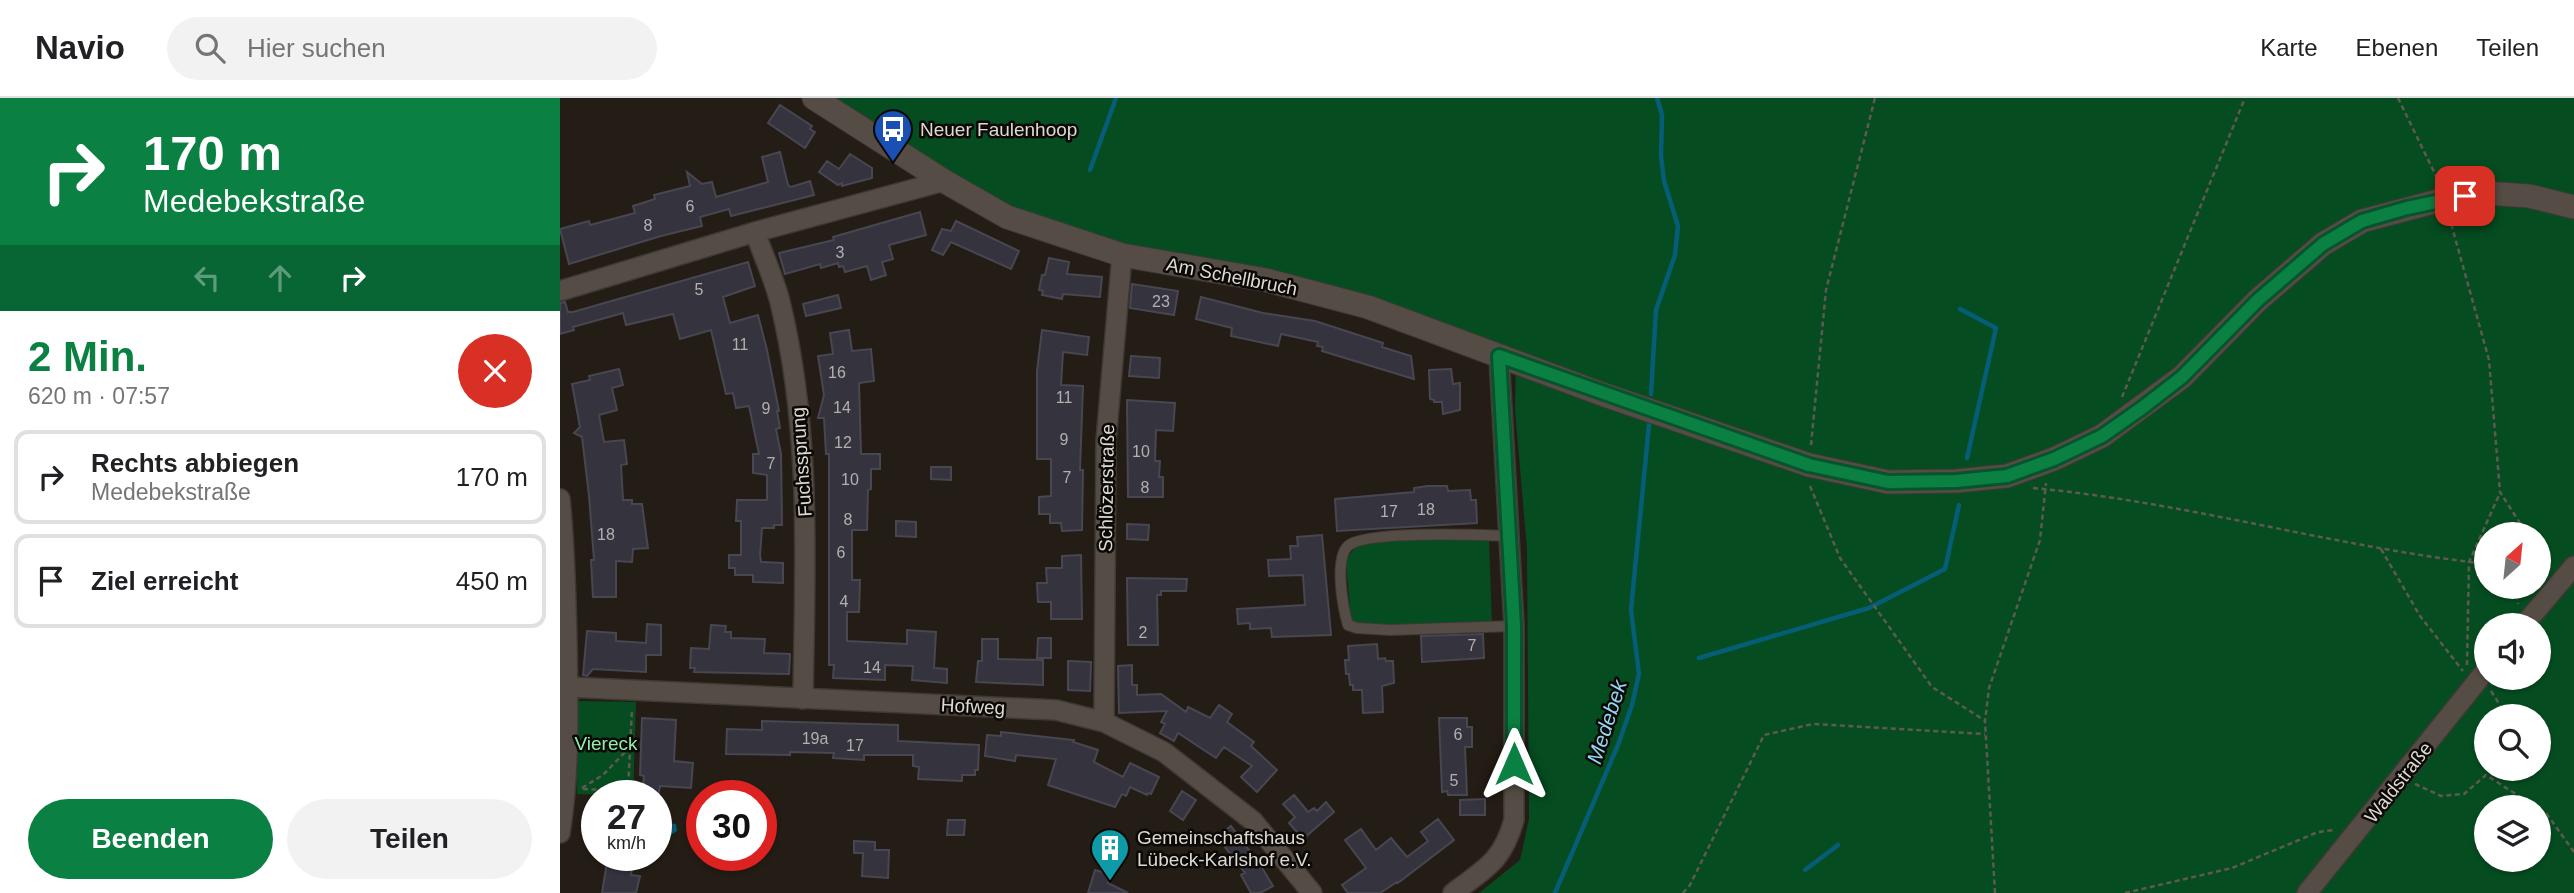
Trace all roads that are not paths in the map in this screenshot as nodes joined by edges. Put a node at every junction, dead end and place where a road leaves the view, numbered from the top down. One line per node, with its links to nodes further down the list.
1 (814, 98): 2 (street, Am Schellbruch)
2 (944, 181): 4 (street); 5 (street, Am Schellbruch)
3 (2574, 207): 7 (street, Am Schellbruch)
4 (755, 232): 6 (street); 15 (street, Fuchssprung)
5 (1122, 255): 7 (street, Am Schellbruch); 16 (street, Schlözerstraße)
6 (560, 291)
7 (1499, 356): 9 (street)
8 (560, 499): 14 (street)
9 (1509, 536): 12 (street); 12 (lane)
10 (2574, 566): 11 (street)
11 (2534, 613)
12 (1514, 626): 20 (street)
13 (2474, 685): 21 (street, Waldstraße)
14 (568, 687): 15 (street, Hofweg); 17 (street)
15 (803, 699): 16 (street, Hofweg)
16 (1104, 722): 19 (street, Hofweg)
17 (563, 791): 18 (street)
18 (560, 833)
19 (1312, 893)
20 (1453, 893)
21 (2307, 893)

